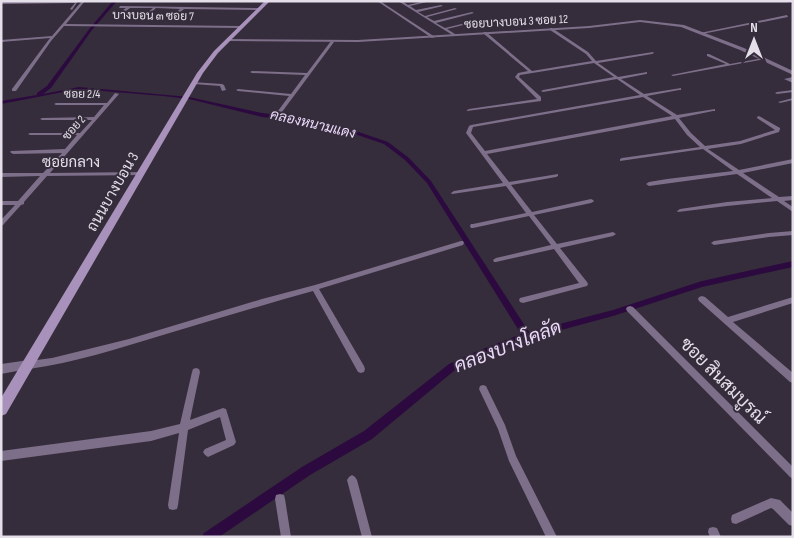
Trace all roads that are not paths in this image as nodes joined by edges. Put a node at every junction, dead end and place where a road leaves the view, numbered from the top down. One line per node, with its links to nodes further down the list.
1 (84, 1): 21 (street)
2 (268, 1): 15 (main road, ถนนบางบอน 3)
3 (378, 1): 37 (street)
4 (399, 1): 8 (street)
5 (430, 1): 8 (street)
6 (1, 2): 21 (street)
7 (120, 6): 10 (street)
8 (407, 6): 17 (street)
9 (441, 6): 17 (street)
10 (130, 7): 11 (street); 22 (street)
11 (156, 7): 12 (street); 23 (street)
12 (183, 8): 13 (street); 26 (street)
13 (212, 8): 14 (street); 18 (street)
14 (240, 9): 15 (street); 19 (street)
15 (260, 9): 30 (main road, ถนนบางบอน 3)
16 (455, 9): 25 (street)
17 (416, 11): 25 (street)
18 (209, 12)
19 (236, 13)
20 (472, 13): 28 (street)
21 (74, 14): 29 (street)
22 (118, 15)
23 (146, 16)
24 (787, 16): 33 (street)
25 (424, 17): 28 (street)
26 (172, 18)
27 (482, 20): 31 (street)
28 (434, 22): 31 (street)
29 (64, 25): 30 (street, บางบอน ๓ ซอย 7); 36 (street)
30 (241, 28): 38 (main road, ถนนบางบอน 3)
31 (444, 29): 35 (street)
32 (551, 30): 33 (street, ซอยบางบอน 3 ซอย 12); 34 (street, ซอยบางบอน 3 ซอย 12); 44 (street)
33 (702, 33): 43 (street, ซอยบางบอน 3 ซอย 12)
34 (485, 34): 35 (street, ซอยบางบอน 3 ซอย 12); 47 (street)
35 (454, 35): 37 (street, ซอยบางบอน 3 ซอย 12)
36 (52, 37): 39 (street); 56 (street)
37 (433, 37): 40 (street, ซอยบางบอน 3 ซอย 12)
38 (229, 40): 40 (street, ซอยบางบอน 3 ซอย 12); 55 (main road, ถนนบางบอน 3)
39 (1, 41)
40 (332, 42): 49 (street)
41 (652, 53): 44 (street)
42 (708, 54): 45 (street)
43 (763, 59): 45 (street); 48 (street, ซอยบางบอน 3 ซอย 12)
44 (596, 63): 47 (street); 52 (street)
45 (730, 65): 51 (street)
46 (252, 72): 49 (street)
47 (531, 72): 70 (street)
48 (793, 73)
49 (308, 74): 64 (street)
50 (646, 74): 52 (street)
51 (673, 75)
52 (618, 78): 61 (street); 65 (street)
53 (793, 78): 54 (street)
54 (793, 82)
55 (194, 83): 57 (street); 87 (main road, ถนนบางบอน 3)
56 (14, 90)
57 (224, 90)
58 (238, 90): 64 (street)
59 (679, 90): 65 (street)
60 (793, 90): 62 (street)
61 (543, 91)
62 (776, 93)
63 (117, 94): 69 (street, ซอย 2)
64 (292, 95): 72 (street)
65 (643, 95): 75 (street); 82 (street)
66 (793, 99): 67 (street)
67 (780, 102)
68 (56, 104): 69 (street, ซอย 2/4)
69 (109, 104): 74 (street, ซอย 2)
70 (469, 110)
71 (713, 110): 75 (street)
72 (280, 111)
73 (759, 117): 79 (street)
74 (96, 118): 76 (street); 78 (street, ซอย 2)
75 (676, 118): 79 (street); 82 (street)
76 (42, 119)
77 (30, 134): 78 (street)
78 (82, 134): 80 (street, ซอย 2)
79 (704, 148): 83 (street); 85 (street)
80 (67, 151): 81 (street); 86 (street, ซอย 2)
81 (13, 152)
82 (485, 153): 90 (street)
83 (622, 160)
84 (793, 161): 85 (street)
85 (739, 172): 91 (street); 94 (street)
86 (46, 174): 87 (street, ซอยกลาง); 88 (street, ซอยกลาง); 97 (street, ซอย 2)
87 (141, 174): 115 (main road, ถนนบางบอน 3)
88 (1, 175)
89 (556, 175): 90 (street)
90 (509, 184): 92 (street); 100 (street)
91 (649, 184)
92 (454, 194)
93 (793, 198): 94 (street)
94 (778, 200): 98 (street); 99 (street)
95 (591, 201): 100 (street)
96 (1, 203): 97 (street)
97 (22, 203): 101 (street, ซอย 2)
98 (793, 210)
99 (680, 211)
100 (531, 214): 102 (street); 107 (street)
101 (1, 224)
102 (473, 226)
103 (613, 234): 107 (street)
104 (793, 234): 106 (street)
105 (462, 243): 109 (street)
106 (714, 243)
107 (557, 247): 108 (street); 111 (street)
108 (496, 260)
109 (315, 288): 115 (street); 117 (street)
110 (702, 299): 114 (street)
111 (523, 300)
112 (793, 300): 114 (street)
113 (630, 310): 125 (street, ซอย สินสมบูรณ์)
114 (727, 321): 119 (street)
115 (29, 366): 116 (street); 121 (main road, ถนนบางบอน 3)
116 (1, 368)
117 (361, 369)
118 (196, 372): 122 (street)
119 (793, 379)
120 (483, 388): 133 (street)
121 (1, 410)
122 (184, 427): 123 (street); 124 (street); 128 (street)
123 (208, 452)
124 (1, 456)
125 (793, 474)
126 (352, 480): 132 (street)
127 (280, 499): 131 (street)
128 (173, 505)
129 (736, 519): 130 (street)
130 (793, 521)
131 (286, 537)
132 (367, 537)
133 (552, 537)

